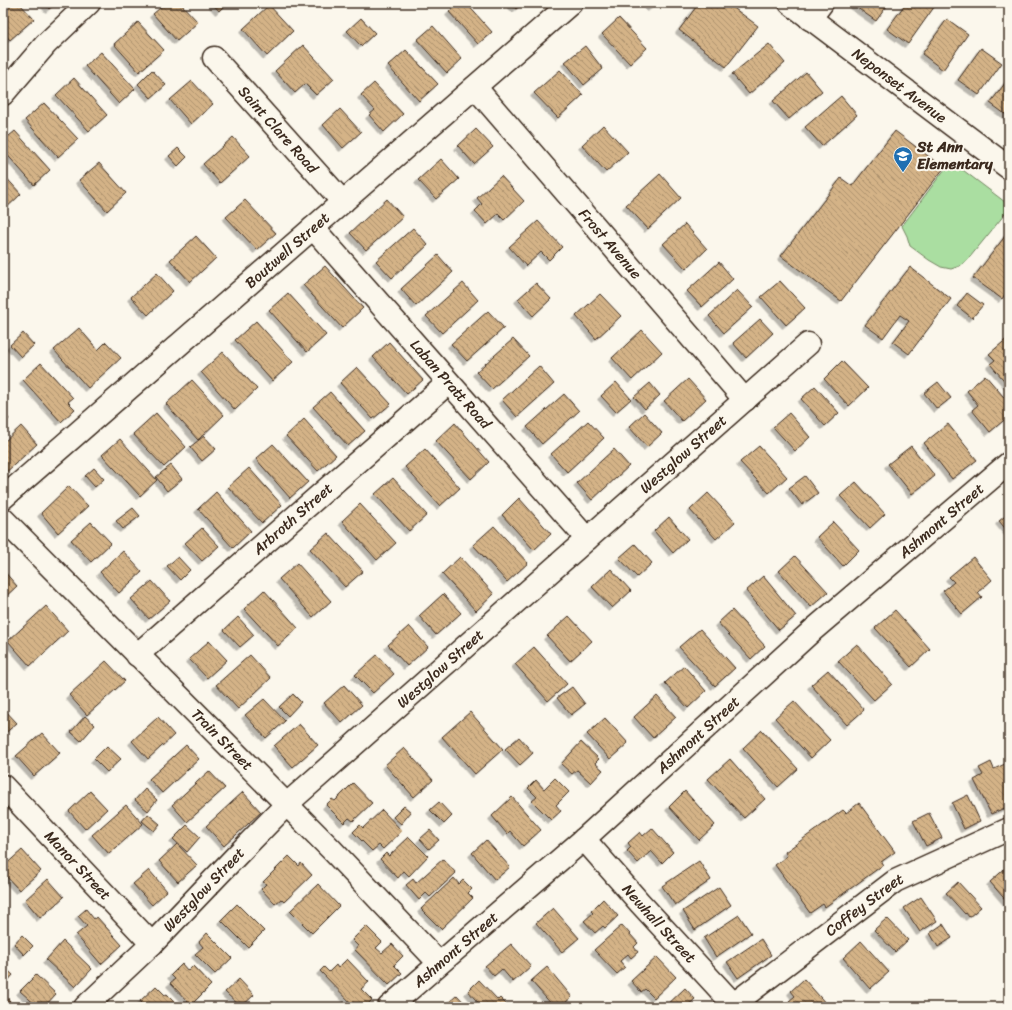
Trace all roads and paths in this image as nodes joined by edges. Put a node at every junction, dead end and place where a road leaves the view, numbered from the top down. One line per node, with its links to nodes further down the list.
1 (89, 3): 7 (street)
2 (571, 3): 6 (street, Boutwell Street)
3 (790, 3): 4 (street, Neponset Avenue)
4 (816, 11): 8 (street, Neponset Avenue)
5 (214, 58): 9 (street, Saint Clare Road)
6 (475, 87): 9 (street, Boutwell Street); 13 (street, Frost Avenue)
7 (3, 94)
8 (1009, 168)
9 (343, 202): 10 (street, Boutwell Street)
10 (313, 228): 12 (street, Laban Pratt Road); 15 (street, Boutwell Street)
11 (808, 344): 13 (street, Westglow Street)
12 (448, 383): 17 (street, Laban Pratt Road); 18 (street, Arbroth Street)
13 (745, 400): 17 (street, Westglow Street)
14 (1009, 463): 22 (street, Ashmont Street)
15 (3, 498)
16 (3, 519): 18 (street, Train Street)
17 (587, 540): 20 (street, Westglow Street)
18 (138, 655): 20 (street, Train Street)
19 (3, 786): 23 (street, Manor Street)
20 (287, 804): 23 (street, Westglow Street); 24 (street, Train Street)
21 (1009, 829): 25 (street, Coffey Street)
22 (584, 839): 24 (street, Ashmont Street); 25 (street, Newhall Street)
23 (152, 944): 26 (street, Westglow Street)
24 (439, 963): 27 (street, Ashmont Street)
25 (735, 1006)
26 (84, 1007)
27 (388, 1007)

